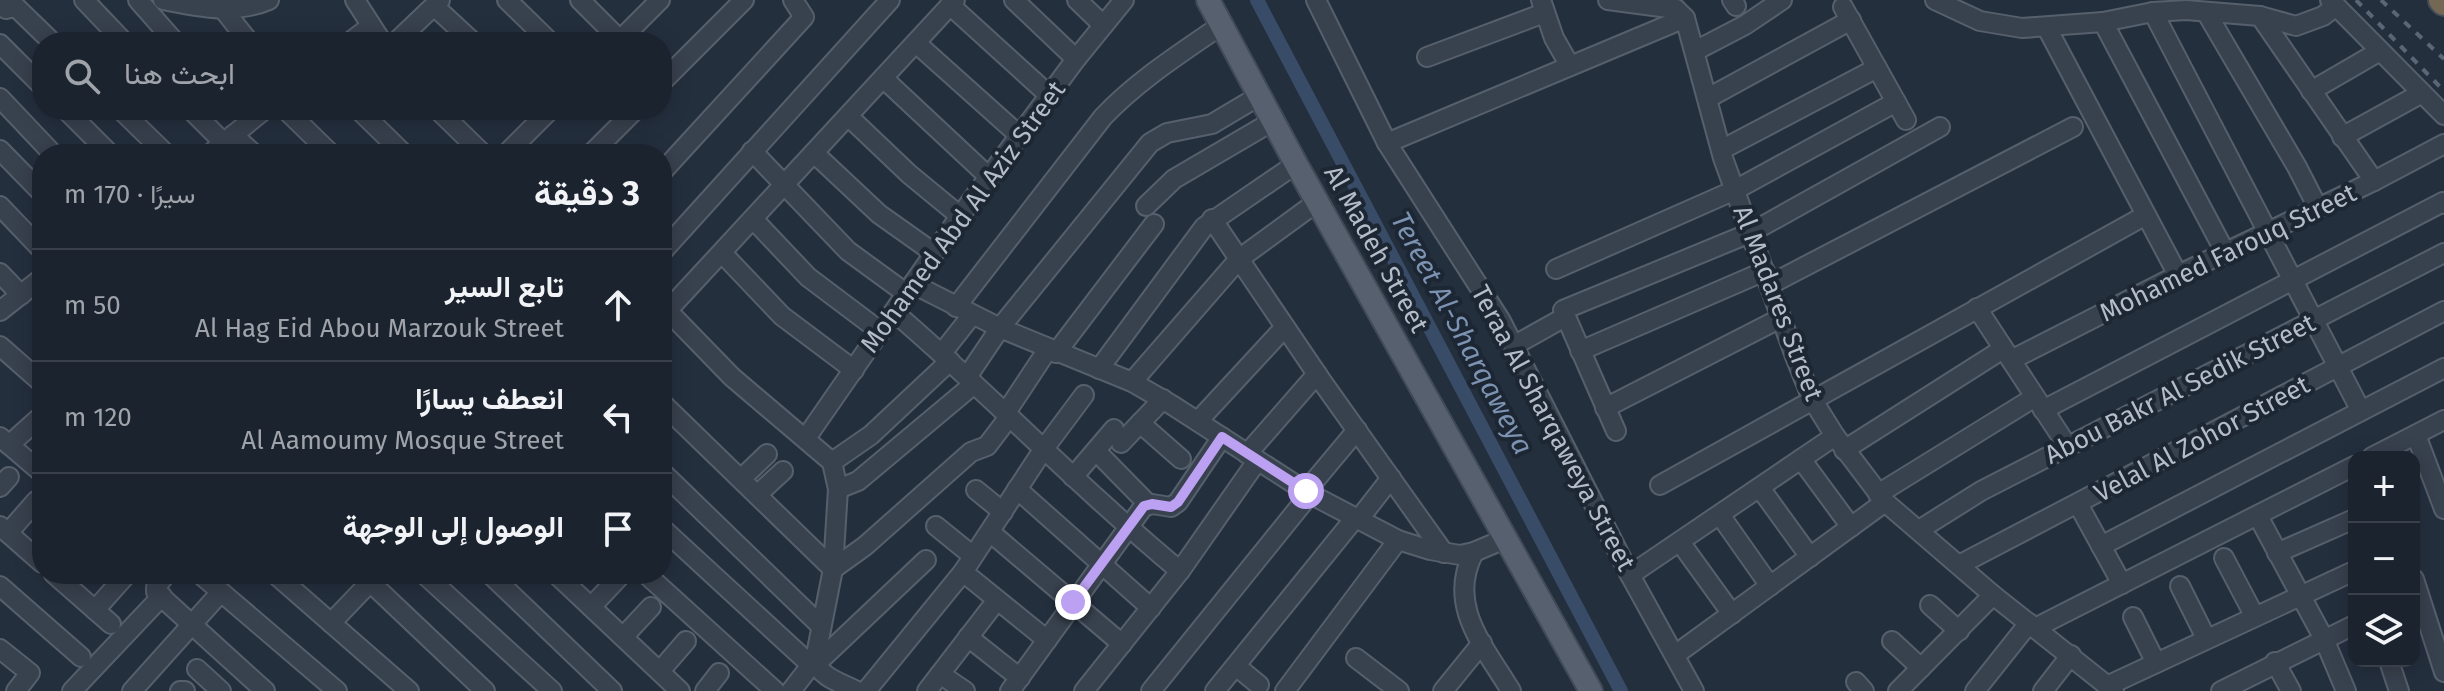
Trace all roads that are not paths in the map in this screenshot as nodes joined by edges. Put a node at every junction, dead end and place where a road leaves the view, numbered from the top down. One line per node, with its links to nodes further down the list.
1 (84, 0): 37 (street)
2 (138, 0): 38 (street)
3 (163, 0): 27 (street)
4 (355, 0): 34 (street)
5 (507, 0): 44 (street)
6 (580, 0): 45 (street)
7 (744, 0): 55 (street)
8 (890, 0): 95 (street)
9 (1014, 0): 52 (street)
10 (1077, 0): 33 (street)
11 (1208, 0): 32 (main road, Al Madeh Street)
12 (1316, 0): 83 (street, Teraa Al Sharqaweya Street)
13 (1608, 0): 25 (street)
14 (1782, 0): 49 (street)
15 (1935, 0): 35 (street)
16 (261, 1): 27 (street)
17 (1122, 1): 33 (street, Mohamed Abd Al Aziz Street)
18 (655, 2): 46 (street)
19 (792, 2): 97 (street)
20 (953, 2): 47 (street); 60 (street)
21 (437, 3): 42 (street); 43 (street)
22 (2333, 3): 30 (street); 50 (street)
23 (7, 7): 36 (street)
24 (1542, 7): 51 (street); 53 (street)
25 (1675, 7): 49 (street, Al Madares Street); 53 (street)
26 (2236, 7): 29 (street); 30 (street)
27 (223, 9): 39 (street)
28 (2153, 12): 29 (street); 31 (street); 114 (street)
29 (2206, 12): 108 (street)
30 (2260, 16): 58 (street)
31 (2103, 22): 35 (street); 118 (street)
32 (1223, 24): 61 (main road, Al Madeh Street); 134 (street)
33 (1103, 25): 52 (street, Mohamed Abd Al Aziz Street)
34 (371, 26): 40 (street); 41 (street)
35 (2047, 28): 109 (street)
36 (42, 32)
37 (114, 32)
38 (166, 32)
39 (241, 32)
40 (363, 32)
41 (375, 32)
42 (407, 32)
43 (464, 32)
44 (540, 32)
45 (610, 32)
46 (627, 32)
47 (916, 43): 57 (street); 81 (street)
48 (0, 44): 56 (street)
49 (1695, 51): 63 (street, Al Madares Street)
50 (2380, 51): 58 (street); 59 (street)
51 (1427, 57)
52 (1076, 59): 60 (street, Mohamed Abd Al Aziz Street)
53 (1570, 66): 83 (street)
54 (1877, 68): 63 (street); 64 (street); 94 (street)
55 (672, 72)
56 (32, 76)
57 (883, 78): 66 (street); 99 (street)
58 (2311, 91): 82 (street)
59 (2422, 93): 65 (street); 82 (street)
60 (1050, 96): 81 (street, Mohamed Abd Al Aziz Street)
61 (1259, 96): 77 (main road, Al Madeh Street); 142 (street)
62 (0, 98): 84 (street)
63 (1708, 98): 94 (street, Al Madares Street)
64 (1896, 102): 76 (street); 103 (street)
65 (2444, 115)
66 (848, 116): 96 (street); 110 (street)
67 (76, 120): 85 (street)
68 (131, 120): 86 (street)
69 (208, 120): 80 (street)
70 (249, 120): 80 (street)
71 (296, 120): 87 (street)
72 (369, 120): 88 (street)
73 (448, 120): 89 (street)
74 (539, 120): 90 (street)
75 (625, 120): 91 (street)
76 (1906, 120)
77 (1273, 121): 98 (main road, Al Madeh Street); 107 (street)
78 (1940, 127): 115 (street)
79 (2073, 127): 126 (street)
80 (230, 133)
81 (1020, 136): 99 (street, Mohamed Abd Al Aziz Street)
82 (2342, 137): 100 (street)
83 (1387, 143): 144 (street, Teraa Al Sharqaweya Street)
84 (44, 144)
85 (100, 144)
86 (156, 144)
87 (321, 144)
88 (394, 144)
89 (473, 144)
90 (516, 144)
91 (601, 144)
92 (2444, 144): 100 (street, Mohamed Farouq Street)
93 (0, 150): 101 (street)
94 (1721, 150): 103 (street, Al Madares Street)
95 (752, 151): 102 (street); 117 (street)
96 (814, 153): 102 (street); 120 (street)
97 (672, 161)
98 (1296, 164): 104 (main road, Al Madeh Street); 112 (street)
99 (989, 177): 110 (street, Mohamed Abd Al Aziz Street)
100 (2374, 181): 108 (street, Mohamed Farouq Street)
101 (32, 183)
102 (784, 185): 111 (street); 129 (street)
103 (1735, 190): 115 (street, Al Madares Street); 123 (street)
104 (1317, 202): 122 (street); 218 (main road, Al Madeh Street)
105 (2444, 203): 127 (street)
106 (0, 206): 116 (street)
107 (1146, 206)
108 (2318, 208): 114 (street, Mohamed Farouq Street)
109 (2146, 215): 125 (street); 132 (street)
110 (960, 216): 120 (street, Mohamed Abd Al Aziz Street)
111 (753, 219): 119 (street); 143 (street)
112 (1212, 219): 122 (street); 152 (street)
113 (1154, 224): 146 (street)
114 (2268, 232): 118 (street, Mohamed Farouq Street); 127 (street)
115 (1750, 233): 126 (street, Al Madares Street); 137 (street)
116 (32, 240)
117 (672, 241)
118 (2225, 252): 125 (street, Mohamed Farouq Street)
119 (722, 253): 131 (street); 153 (street)
120 (934, 253): 129 (street, Mohamed Abd Al Aziz Street)
121 (2444, 253): 140 (street, Abou Bakr Al Sedik Street)
122 (1239, 259): 141 (street); 157 (street)
123 (1556, 269)
124 (0, 273): 130 (street)
125 (2178, 275): 148 (street, Mohamed Farouq Street)
126 (1767, 278): 139 (street, Al Madares Street); 147 (street)
127 (2293, 280): 140 (street); 161 (street)
128 (32, 287): 130 (street)
129 (910, 289): 134 (street); 136 (street, Mohamed Abd Al Aziz Street)
130 (21, 295): 133 (street)
131 (672, 301)
132 (1977, 308): 148 (street); 160 (street)
133 (0, 311)
134 (964, 311): 142 (street); 149 (street)
135 (2444, 311): 150 (street, Velal Al Zohor Street)
136 (894, 312): 143 (street, Mohamed Abd Al Aziz Street); 149 (street)
137 (1564, 313): 144 (street); 147 (street)
138 (672, 315): 174 (street)
139 (1781, 318): 160 (street, Al Madares Street); 162 (street)
140 (2313, 320): 150 (street); 177 (street, Abou Bakr Al Sedik Street)
141 (1285, 327): 155 (street); 167 (street)
142 (1000, 328): 146 (street); 156 (street)
143 (881, 332): 153 (street, Mohamed Abd Al Aziz Street)
144 (1515, 345): 235 (street, Teraa Al Sharqaweya Street)
145 (0, 346): 154 (street)
146 (1052, 351): 152 (street); 165 (street)
147 (1580, 351): 162 (street)
148 (2007, 354): 161 (street); 176 (street, Mohamed Farouq Street)
149 (946, 357): 156 (street); 185 (street)
150 (2338, 367): 163 (street); 202 (street, Velal Al Zohor Street)
151 (2444, 368): 163 (street)
152 (1099, 369): 157 (street)
153 (854, 370): 174 (street, Mohamed Abd Al Aziz Street)
154 (32, 374)
155 (1317, 374): 170 (street); 182 (street)
156 (970, 381): 165 (street); 196 (street)
157 (1132, 382): 159 (street)
158 (1084, 395): 178 (street)
159 (1163, 399): 167 (street); 169 (street)
160 (1812, 399): 176 (street, Al Madares Street); 193 (street)
161 (2039, 403): 177 (street); 201 (street)
162 (1605, 408): 171 (street)
163 (2361, 411): 221 (street)
164 (672, 413): 191 (street)
165 (1007, 416): 178 (street); 232 (street)
166 (2444, 420): 172 (street)
167 (1198, 421): 173 (street)
168 (32, 423): 175 (street)
169 (1140, 423): 179 (street); 183 (street)
170 (1357, 430): 190 (street); 199 (street)
171 (1616, 431)
172 (2416, 435): 180 (street); 194 (street)
173 (1222, 437): 182 (street); 204 (street)
174 (806, 438): 185 (street)
175 (4, 441): 186 (street)
176 (1839, 443): 184 (street, Mohamed Farouq Street); 201 (street, Al Madares Street)
177 (2068, 447): 215 (street, Abou Bakr Al Sedik Street)
178 (1043, 450): 189 (street); 197 (street)
179 (1096, 451): 189 (street); 204 (street)
180 (2384, 451)
181 (767, 454): 191 (street)
182 (1252, 457): 199 (street); 233 (street)
183 (1181, 459)
184 (1801, 459): 195 (street, Mohamed Farouq Street); 213 (street)
185 (832, 462): 196 (street)
186 (32, 465)
187 (2348, 469): 208 (street)
188 (783, 471): 200 (street)
189 (1073, 477): 212 (street)
190 (1391, 478): 209 (street); 223 (street)
191 (741, 479): 200 (street)
192 (672, 482): 273 (street)
193 (1660, 485)
194 (2440, 487): 205 (street)
195 (1760, 488): 207 (street, Mohamed Farouq Street); 226 (street)
196 (838, 489): 232 (street)
197 (1017, 489): 206 (street); 230 (street)
198 (976, 490): 206 (street)
199 (1308, 492): 209 (street); 325 (street)
200 (757, 495): 232 (street)
201 (1881, 498): 213 (street); 215 (street, Al Madares Street)
202 (2078, 504): 221 (street); 231 (street, Velal Al Zohor Street)
203 (32, 505): 214 (street)
204 (1149, 505): 212 (street)
205 (2444, 509)
206 (1003, 512): 216 (street)
207 (1720, 515): 220 (street, Mohamed Farouq Street); 252 (street)
208 (2258, 516): 224 (street); 250 (street)
209 (1357, 518): 219 (street); 292 (street)
210 (2348, 522): 224 (street)
211 (936, 526): 229 (street)
212 (1127, 527): 230 (street); 233 (street)
213 (1851, 527): 226 (street)
214 (4, 530): 225 (street)
215 (1919, 530): 231 (street, Al Madares Street)
216 (990, 532): 229 (street); 260 (street)
217 (672, 538): 297 (street)
218 (1507, 538): 222 (street); 331 (main road, Al Madeh Street)
219 (1398, 540): 223 (street); 303 (street)
220 (1680, 542): 235 (street, Mohamed Farouq Street); 266 (street)
221 (2101, 546): 250 (street)
222 (1474, 552): 223 (street); 283 (street)
223 (1444, 553)
224 (2277, 553): 256 (street)
225 (32, 554)
226 (1810, 557): 252 (street)
227 (2224, 558): 267 (street)
228 (926, 560): 297 (street)
229 (968, 564): 259 (street); 321 (street)
230 (1100, 564): 260 (street); 264 (street)
231 (1959, 565): 257 (street, Al Madares Street)
232 (833, 569): 273 (street)
233 (1180, 571): 264 (street)
234 (2348, 574): 256 (street)
235 (1630, 575): 286 (street, Teraa Al Sharqaweya Street)
236 (69, 584): 265 (street)
237 (118, 584): 265 (street)
238 (159, 584): 307 (street)
239 (165, 584): 271 (street)
240 (212, 584): 255 (street)
241 (286, 584): 254 (street)
242 (296, 584): 254 (street)
243 (368, 584): 269 (street)
244 (380, 584): 313 (street)
245 (435, 584): 314 (street)
246 (500, 584): 315 (street)
247 (569, 584): 262 (street)
248 (613, 584): 262 (street)
249 (657, 584): 318 (street)
250 (2122, 584): 272 (street)
251 (0, 586): 288 (street)
252 (1770, 586): 266 (street)
253 (2180, 586): 278 (street)
254 (292, 589): 269 (street)
255 (221, 592): 271 (street); 311 (street)
256 (2299, 594): 267 (street); 279 (street)
257 (1993, 595): 272 (street, Al Madares Street); 275 (street)
258 (2418, 595): 298 (street)
259 (997, 600): 277 (street); 280 (street)
260 (1073, 602): 280 (street); 284 (street)
261 (1930, 605): 275 (street)
262 (591, 607): 276 (street)
263 (651, 607): 276 (street)
264 (1151, 608): 284 (street)
265 (95, 610): 270 (street)
266 (1732, 614): 286 (street)
267 (2254, 615): 278 (street)
268 (2133, 617): 291 (street)
269 (331, 623): 312 (street)
270 (111, 624)
271 (192, 624): 308 (street); 310 (street)
272 (2032, 625): 287 (street, Al Madares Street); 334 (street)
273 (821, 626): 297 (street)
274 (2348, 628): 279 (street)
275 (1959, 631): 294 (street)
276 (623, 637): 296 (street)
277 (968, 637): 300 (street); 301 (street)
278 (2206, 638): 291 (street)
279 (2324, 639): 290 (street); 337 (street)
280 (1047, 640): 301 (street)
281 (686, 641): 296 (street)
282 (1892, 641): 294 (street)
283 (1482, 643): 329 (street); 330 (street)
284 (1122, 644): 324 (street)
285 (0, 649): 306 (street)
286 (1675, 655): 332 (street, Teraa Al Sharqaweya Street)
287 (2071, 655): 304 (street, Al Madares Street); 335 (street)
288 (81, 657)
289 (1356, 658): 328 (street)
290 (2275, 662): 305 (street); 336 (street)
291 (2156, 663): 304 (street)
292 (1236, 666): 302 (street); 326 (street)
293 (2391, 667): 338 (street)
294 (1921, 668): 333 (street)
295 (197, 669): 309 (street)
296 (660, 671): 316 (street)
297 (812, 671): 319 (street); 320 (street)
298 (2444, 672)
299 (719, 673): 317 (street)
300 (940, 674): 322 (street); 323 (street)
301 (1015, 684)
302 (1259, 685)
303 (1290, 685): 327 (street)
304 (2106, 688)
305 (2230, 689)
306 (16, 691)
307 (72, 691)
308 (132, 691)
309 (221, 691)
310 (265, 691)
311 (337, 691)
312 (409, 691)
313 (485, 691)
314 (552, 691)
315 (612, 691)
316 (680, 691)
317 (705, 691)
318 (775, 691)
319 (791, 691)
320 (857, 691)
321 (866, 691)
322 (927, 691)
323 (965, 691)
324 (1084, 691)
325 (1151, 691)
326 (1215, 691)
327 (1310, 691)
328 (1399, 691)
329 (1443, 691)
330 (1511, 691)
331 (1591, 691)
332 (1694, 691)
333 (1898, 691)
334 (1975, 691)
335 (2043, 691)
336 (2291, 691)
337 (2346, 691)
338 (2399, 691)

